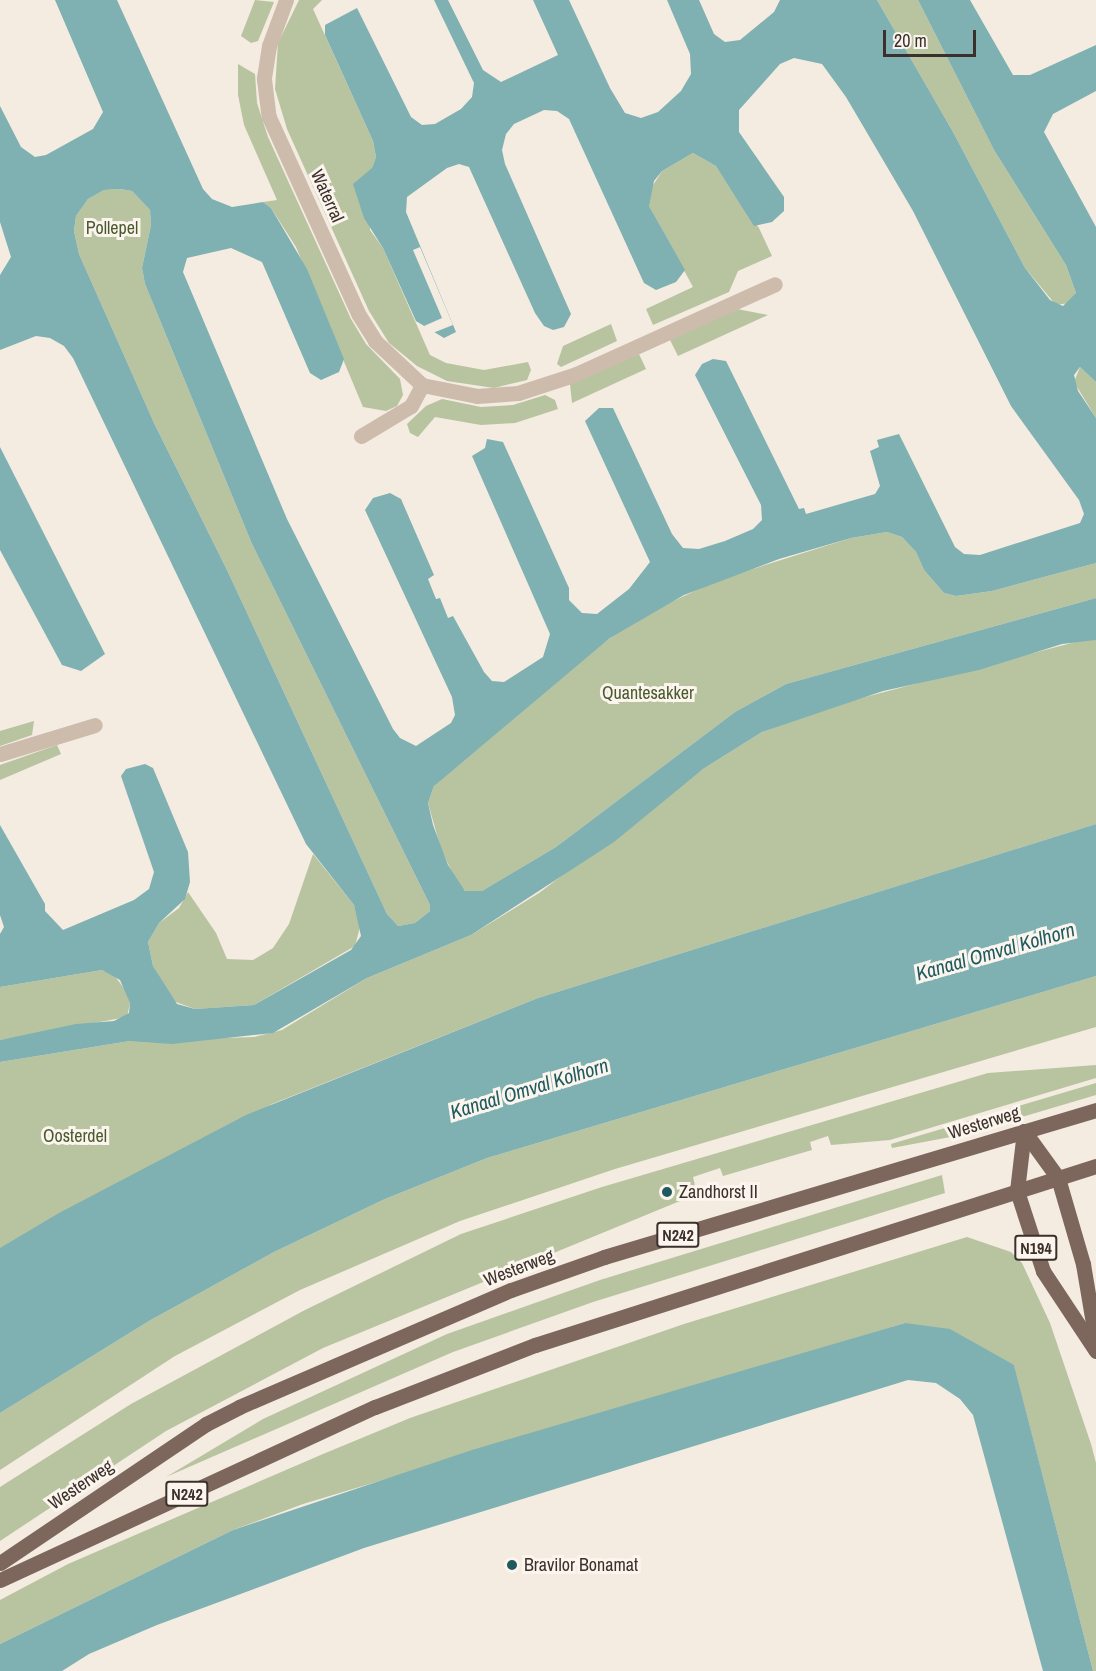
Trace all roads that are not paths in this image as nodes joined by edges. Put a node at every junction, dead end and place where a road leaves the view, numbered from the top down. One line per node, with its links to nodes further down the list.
1 (286, 0): 3 (street, Waterral)
2 (775, 284): 3 (street)
3 (422, 385): 4 (street)
4 (361, 436)
5 (94, 725): 6 (street)
6 (0, 754)
7 (1096, 1110): 8 (main road, Westerweg / N242)
8 (1024, 1131): 10 (main road, N194); 11 (main road, N194); 14 (main road, Westerweg / N242)
9 (1096, 1167): 10 (main road, N242)
10 (1058, 1178): 11 (main road, N242); 12 (main road, N194)
11 (1017, 1191): 13 (main road, N194); 15 (main road, N242)
12 (1096, 1341)
13 (1096, 1351)
14 (0, 1563)
15 (0, 1580)

